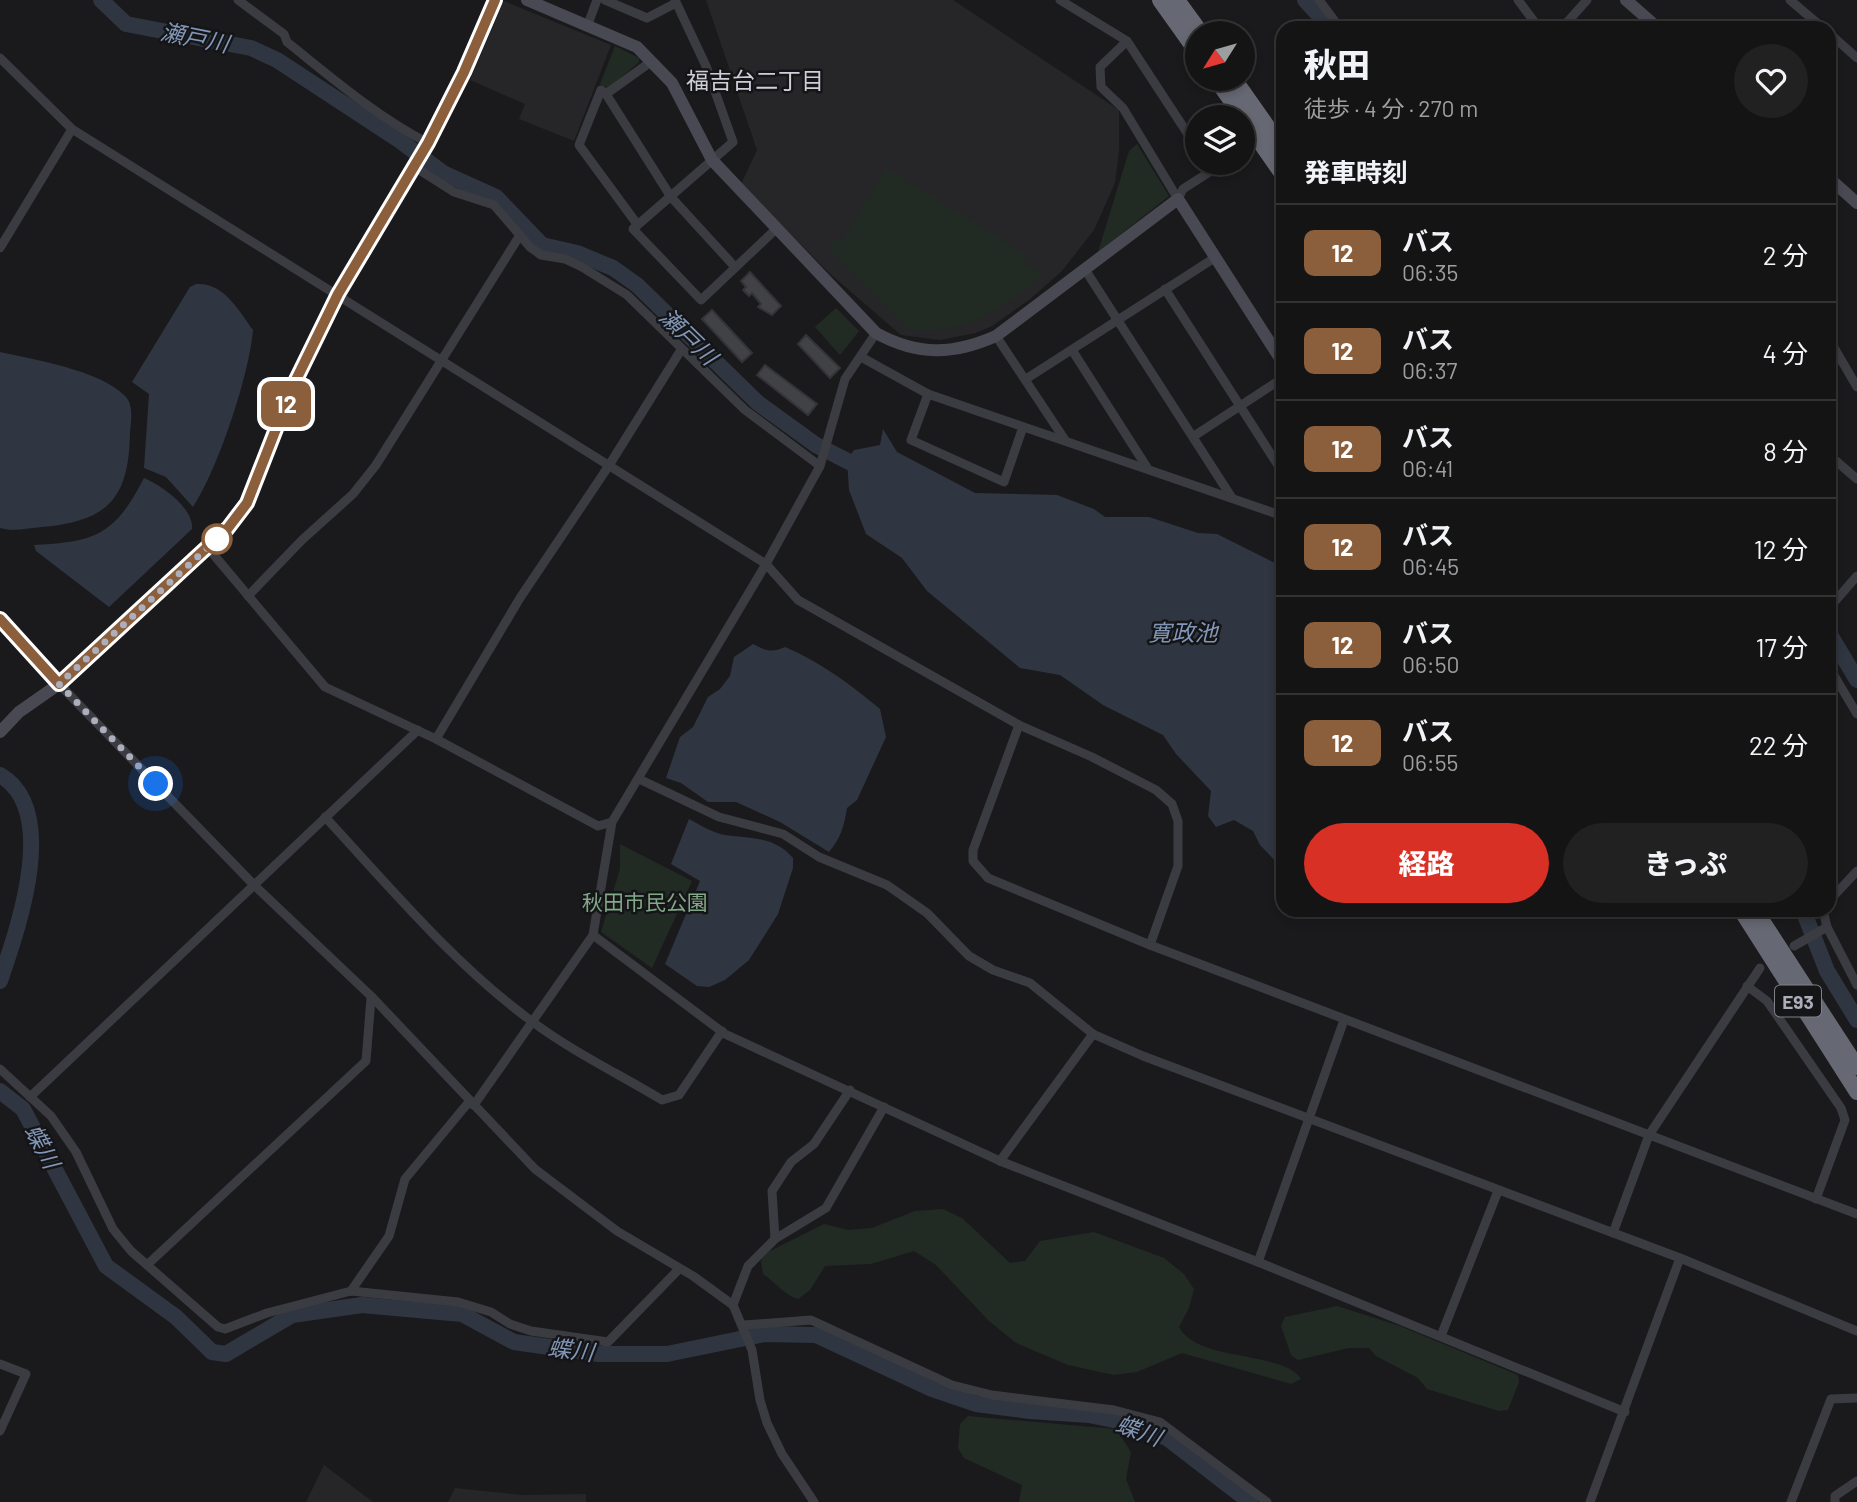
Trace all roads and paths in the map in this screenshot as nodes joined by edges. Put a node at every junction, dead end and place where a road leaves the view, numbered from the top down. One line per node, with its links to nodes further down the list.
1 (238, 0): 34 (street)
2 (495, 0): 34 (street)
3 (527, 0): 21 (street)
4 (597, 0): 21 (street)
5 (605, 0): 14 (street)
6 (1060, 0): 24 (street)
7 (1160, 0): 22 (highway)
8 (1177, 0): 15 (highway)
9 (1319, 0): 16 (street)
10 (1518, 0): 17 (street)
11 (1587, 0): 18 (street)
12 (1626, 0): 19 (street)
13 (1790, 0): 20 (street)
14 (676, 1): 35 (street)
15 (1192, 21)
16 (1335, 21)
17 (1534, 21)
18 (1568, 21)
19 (1650, 21)
20 (1815, 21)
21 (588, 24): 27 (street)
22 (1185, 35)
23 (1836, 39): 26 (street)
24 (1127, 41): 32 (street); 41 (street)
25 (0, 58): 31 (street)
26 (1857, 58)
27 (652, 61): 30 (street); 35 (street)
28 (1224, 91): 37 (highway)
29 (1242, 91): 33 (highway)
30 (606, 94): 40 (street); 43 (street)
31 (72, 129): 46 (street); 51 (street)
32 (1185, 130)
33 (1276, 139)
34 (426, 147): 36 (street)
35 (712, 160): 40 (street); 44 (street)
36 (414, 165): 45 (street); 51 (street)
37 (1276, 165)
38 (1205, 175): 41 (street)
39 (1836, 184): 42 (street)
40 (671, 197): 43 (street); 48 (street)
41 (1178, 199): 47 (street); 49 (street)
42 (1857, 202)
43 (637, 224): 48 (street)
44 (775, 230): 48 (street); 53 (street)
45 (520, 234): 55 (street); 60 (street)
46 (0, 248)
47 (1216, 257): 50 (street); 58 (street)
48 (736, 267)
49 (1086, 271): 52 (street); 54 (street)
50 (1166, 289): 52 (street); 65 (street)
51 (338, 294): 60 (street); 77 (street)
52 (1120, 319): 56 (street); 67 (street)
53 (876, 333): 54 (street); 59 (street)
54 (996, 336): 61 (street)
55 (681, 350): 71 (street); 72 (street)
56 (1072, 350): 61 (street); 73 (street)
57 (1836, 351): 63 (street)
58 (1276, 352)
59 (861, 357): 64 (street); 71 (street)
60 (440, 361): 72 (street); 80 (street)
61 (1026, 379): 68 (street)
62 (1276, 382): 65 (street)
63 (1857, 387)
64 (928, 394): 66 (street); 66 (street)
65 (1240, 406): 67 (street); 70 (street)
66 (1023, 427): 68 (street)
67 (1194, 436): 75 (street)
68 (1065, 440): 73 (street)
69 (1836, 461): 74 (street)
70 (1276, 462)
71 (820, 466): 78 (street)
72 (608, 467): 78 (street); 89 (street)
73 (1148, 469): 75 (street)
74 (1857, 480)
75 (1232, 498): 76 (street)
76 (1276, 514)
77 (208, 548): 80 (street); 84 (street)
78 (766, 564): 86 (street); 90 (street)
79 (1857, 576): 81 (street)
80 (248, 596): 87 (street)
81 (1836, 600)
82 (0, 619): 84 (street)
83 (1836, 679): 85 (street)
84 (59, 684): 88 (street); 94 (street)
85 (1857, 714)
86 (1019, 725): 101 (street); 101 (street)
87 (418, 730): 89 (street); 91 (street)
88 (0, 732)
89 (436, 739): 92 (street)
90 (639, 779): 92 (street); 110 (street)
91 (325, 817): 94 (street); 108 (street)
92 (612, 822): 100 (street)
93 (1857, 871): 95 (street)
94 (254, 885): 106 (street); 115 (street)
95 (1836, 894)
96 (1745, 917): 114 (highway, E93)
97 (1760, 917): 111 (highway, E93)
98 (1825, 917): 99 (street)
99 (1828, 928): 102 (street); 104 (street)
100 (593, 934): 108 (street); 109 (street)
101 (1150, 946): 107 (street)
102 (1794, 946)
103 (1759, 968): 105 (street)
104 (1857, 985)
105 (1747, 986): 119 (street); 122 (street)
106 (370, 998): 116 (street); 128 (street)
107 (1345, 1020): 118 (street); 119 (street)
108 (532, 1022): 109 (street); 116 (street)
109 (722, 1031): 113 (street)
110 (1093, 1034): 118 (street); 120 (street)
111 (1857, 1067)
112 (0, 1069): 115 (street)
113 (850, 1090): 117 (street); 125 (street)
114 (1857, 1092)
115 (30, 1097): 128 (street)
116 (474, 1105): 129 (street); 130 (street)
117 (884, 1107): 120 (street); 125 (street)
118 (1308, 1118): 121 (street); 127 (street)
119 (1649, 1135): 122 (street); 124 (street)
120 (1000, 1161): 127 (street)
121 (1498, 1191): 124 (street); 134 (street)
122 (1816, 1199): 123 (street)
123 (1857, 1214)
124 (1613, 1233): 126 (street)
125 (775, 1239): 131 (street)
126 (1680, 1258): 133 (street); 137 (street)
127 (1258, 1262): 134 (street)
128 (147, 1265): 130 (street)
129 (679, 1269): 130 (street); 131 (street)
130 (351, 1291)
131 (733, 1305): 132 (street)
132 (744, 1325): 140 (street); 141 (street)
133 (1857, 1331)
134 (1441, 1336): 137 (street)
135 (0, 1364): 138 (street)
136 (1857, 1398): 143 (street)
137 (1625, 1412): 142 (street)
138 (0, 1431)
139 (1857, 1481): 144 (street)
140 (814, 1502)
141 (1267, 1502)
142 (1590, 1502)
143 (1791, 1502)
144 (1835, 1502)

